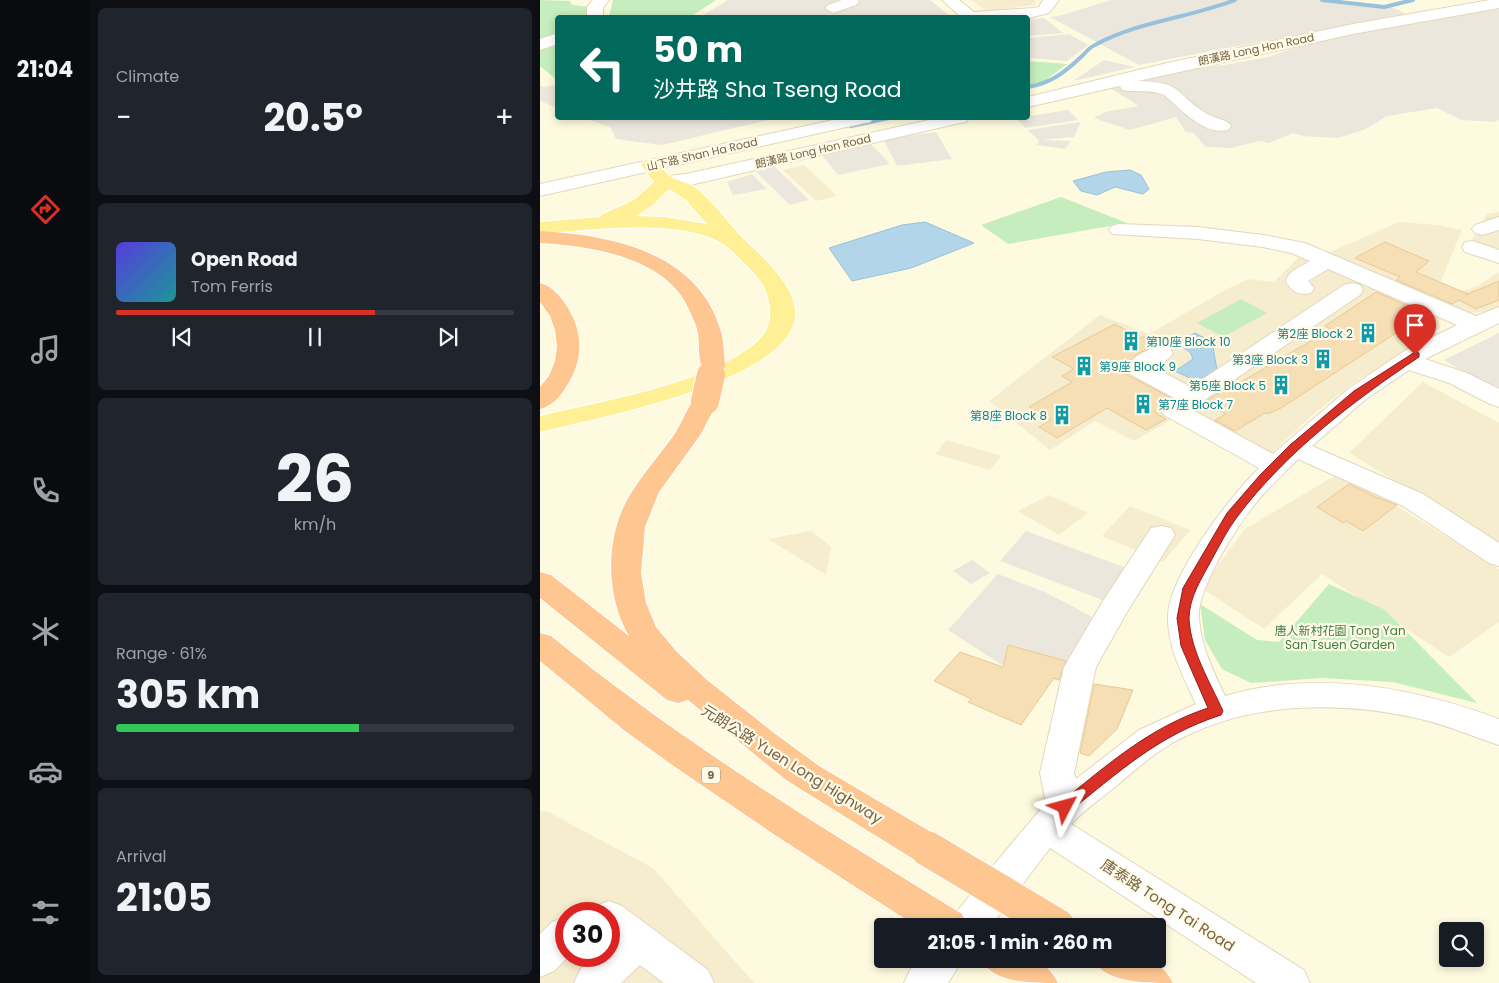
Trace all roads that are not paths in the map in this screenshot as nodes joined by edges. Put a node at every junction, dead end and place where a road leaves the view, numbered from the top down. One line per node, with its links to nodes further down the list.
1 (601, 0): 7 (street)
2 (850, 0): 6 (street)
3 (950, 0): 8 (street)
4 (1051, 0): 9 (street)
5 (1495, 4): 12 (street, 朗漢路 Long Hon Road)
6 (833, 8)
7 (595, 15)
8 (969, 15)
9 (1004, 15)
10 (555, 39): 11 (street)
11 (540, 45)
12 (1097, 86): 13 (street, 朗漢路 Long Hon Road); 16 (street)
13 (1030, 102)
14 (857, 120): 17 (street, 山下路 Shan Ha Road)
15 (951, 120): 17 (street, 朗漢路 Long Hon Road)
16 (1222, 126)
17 (658, 173): 18 (street, 山下路 Shan Ha Road); 19 (main road); 23 (main road)
18 (540, 190)
19 (571, 225): 20 (main road); 23 (main road)
20 (540, 228)
21 (1120, 230): 24 (street)
22 (540, 236): 44 (highway, bridge)
23 (736, 244): 36 (main road)
24 (1279, 244): 25 (street); 26 (street)
25 (1324, 258): 27 (street); 30 (street)
26 (1266, 265)
27 (1303, 288)
28 (540, 290): 35 (highway)
29 (1352, 290): 33 (street)
30 (1491, 321): 32 (street)
31 (1161, 353): 33 (street)
32 (1407, 360): 34 (street); 37 (street)
33 (1192, 397): 37 (street)
34 (1499, 399)
35 (540, 401)
36 (540, 424)
37 (1285, 457): 39 (street); 42 (street)
38 (1161, 535): 45 (street)
39 (1499, 556)
40 (540, 582): 44 (highway, 元朗公路 Yuen Long Highway)
41 (540, 644): 46 (highway, 9)
42 (1216, 711): 43 (street); 45 (street)
43 (1499, 732)
44 (813, 780): 48 (highway, 元朗公路 Yuen Long Highway, bridge)
45 (1056, 817): 47 (street); 61 (street, 唐泰路 Tong Tai Road)
46 (935, 918)
47 (975, 918)
48 (1044, 918)
49 (620, 927): 50 (street)
50 (638, 941): 56 (street); 57 (street)
51 (555, 945): 52 (street)
52 (540, 959)
53 (936, 968): 58 (street)
54 (1014, 968): 59 (highway)
55 (1127, 968): 60 (highway)
56 (686, 981)
57 (594, 983)
58 (924, 983)
59 (1038, 983)
60 (1153, 983)
61 (1290, 983)

